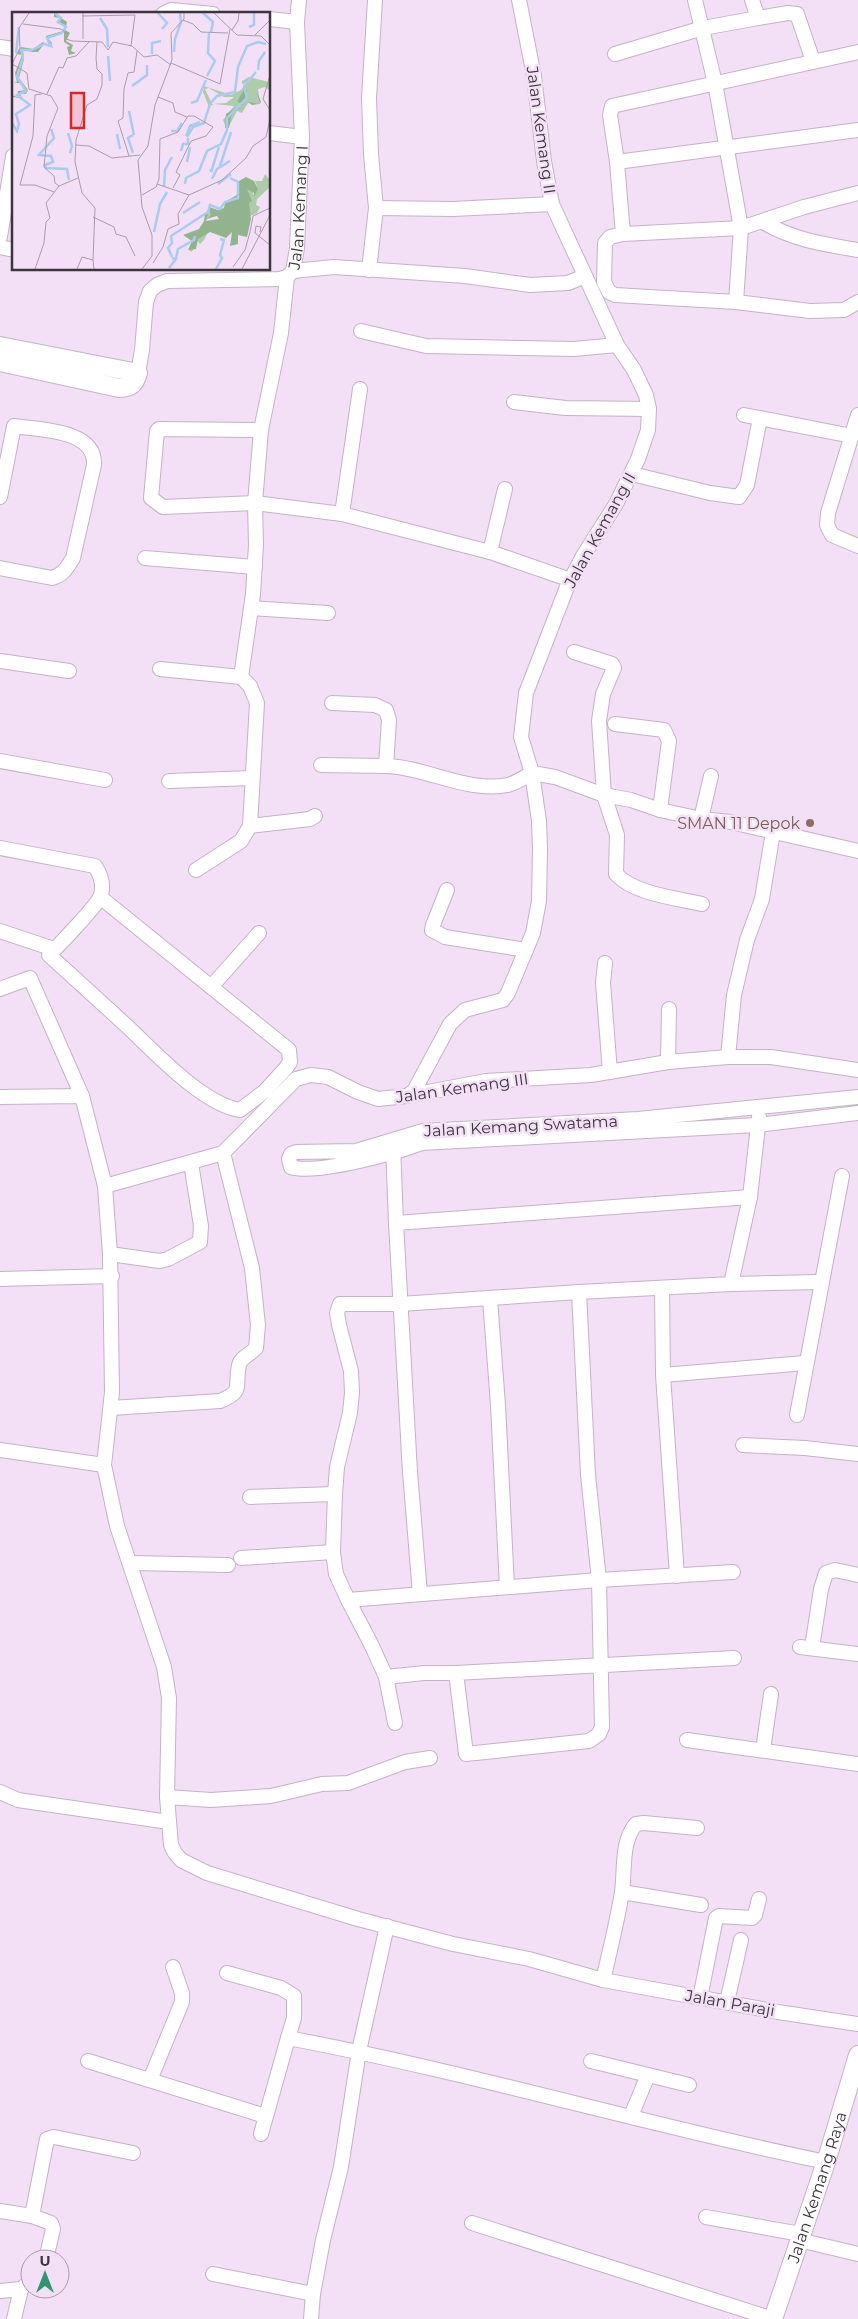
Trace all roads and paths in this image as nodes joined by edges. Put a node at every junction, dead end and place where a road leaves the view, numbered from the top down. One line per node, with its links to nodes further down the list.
1 (299, 0): 12 (street, Jalan Kemang I)
2 (375, 0): 26 (street)
3 (519, 0): 25 (street, Jalan Kemang II)
4 (695, 0): 13 (street)
5 (752, 0): 9 (street)
6 (794, 0): 10 (street)
7 (205, 9): 8 (street)
8 (168, 12)
9 (758, 18): 10 (street); 13 (street)
10 (800, 18): 16 (street)
11 (270, 20): 12 (street)
12 (297, 22): 20 (street, Jalan Kemang I)
13 (703, 28): 15 (street); 17 (street)
14 (858, 52): 16 (street)
15 (615, 54)
16 (812, 61): 17 (street)
17 (715, 84): 21 (street); 22 (street)
18 (858, 130): 21 (street)
19 (270, 133): 20 (street)
20 (302, 137): 33 (street, Jalan Kemang I)
21 (726, 148): 22 (street); 28 (street)
22 (617, 162): 29 (street)
23 (12, 168): 30 (street)
24 (858, 193): 27 (street)
25 (552, 204): 26 (street); 34 (street, Jalan Kemang II)
26 (376, 208): 32 (street)
27 (762, 222): 28 (street); 31 (street)
28 (741, 228): 29 (street); 35 (street)
29 (623, 234): 35 (street)
30 (0, 237)
31 (858, 250)
32 (369, 270): 33 (street); 34 (street)
33 (290, 274): 41 (street, Jalan Kemang I); 48 (street)
34 (585, 276): 38 (street, Jalan Kemang II)
35 (736, 302): 36 (street)
36 (858, 302)
37 (361, 331): 38 (street)
38 (617, 345): 44 (street, Jalan Kemang II)
39 (0, 346): 41 (street)
40 (0, 362): 41 (street)
41 (138, 373)
42 (360, 389): 54 (street)
43 (514, 402): 44 (street)
44 (649, 409): 50 (street, Jalan Kemang II)
45 (744, 415): 47 (street)
46 (858, 415): 49 (street)
47 (760, 418): 49 (street); 50 (street)
48 (261, 430): 53 (street); 53 (street)
49 (852, 436): 55 (street)
50 (632, 474): 60 (street, Jalan Kemang II)
51 (505, 489): 56 (street)
52 (0, 497): 58 (street)
53 (254, 504): 54 (street); 59 (street)
54 (342, 514): 56 (street)
55 (858, 546)
56 (490, 552): 60 (street)
57 (145, 558): 59 (street)
58 (0, 568)
59 (255, 568): 61 (street)
60 (571, 580): 73 (street, Jalan Kemang II)
61 (251, 608): 62 (street); 67 (street)
62 (328, 613)
63 (574, 652): 78 (street)
64 (0, 661): 66 (street)
65 (160, 669): 67 (street)
66 (69, 671)
67 (241, 677): 75 (street)
68 (332, 703): 72 (street)
69 (615, 724): 79 (street)
70 (0, 761): 76 (street)
71 (321, 765): 72 (street)
72 (386, 766): 73 (street)
73 (532, 773): 78 (street); 93 (street, Jalan Kemang II)
74 (711, 776): 81 (street)
75 (252, 778): 77 (street); 82 (street)
76 (105, 780)
77 (169, 781)
78 (604, 795): 79 (street); 89 (street)
79 (660, 810): 81 (street)
80 (315, 816): 82 (street)
81 (701, 818): 83 (street)
82 (250, 826): 86 (street)
83 (773, 832): 85 (street); 98 (street)
84 (0, 848): 88 (street)
85 (858, 851)
86 (196, 870)
87 (447, 890): 93 (street)
88 (100, 898): 92 (street); 95 (street)
89 (702, 904)
90 (0, 931): 92 (street)
91 (258, 933): 95 (street)
92 (54, 949): 95 (street)
93 (526, 950): 103 (street, Jalan Kemang II)
94 (605, 963): 101 (street)
95 (211, 987)
96 (0, 989): 102 (street, Jalan Paraji)
97 (669, 1010): 99 (street)
98 (728, 1057): 99 (street, Jalan Kemang III); 100 (street, Jalan Kemang III)
99 (668, 1062): 101 (street, Jalan Kemang III)
100 (858, 1070)
101 (610, 1072): 103 (street, Jalan Kemang III)
102 (82, 1096): 104 (street); 113 (street, Jalan Paraji)
103 (407, 1096): 110 (street, Jalan Kemang III)
104 (0, 1097)
105 (858, 1097): 106 (street, Jalan Kemang Swatama)
106 (760, 1107): 108 (street); 109 (street, Jalan Kemang Swatama)
107 (858, 1113): 108 (street, Jalan Kemang Swatama)
108 (758, 1125): 109 (street, Jalan Kemang Swatama); 114 (street)
109 (393, 1147): 109 (street); 115 (street)
110 (223, 1153): 111 (street, Jalan Kemang III); 127 (street)
111 (191, 1162): 113 (street, Jalan Kemang III); 116 (street)
112 (842, 1176): 119 (street)
113 (105, 1186): 116 (street, Jalan Paraji)
114 (750, 1197): 115 (street); 120 (street)
115 (396, 1223): 124 (street)
116 (110, 1254): 117 (street, Jalan Paraji)
117 (112, 1276): 118 (street); 127 (street, Jalan Paraji)
118 (0, 1279)
119 (820, 1282): 120 (street); 125 (street)
120 (731, 1284): 121 (street)
121 (662, 1289): 122 (street); 126 (street)
122 (579, 1292): 123 (street); 142 (street)
123 (490, 1299): 124 (street); 143 (street)
124 (400, 1304): 133 (street); 144 (street)
125 (806, 1363): 126 (street); 128 (street)
126 (663, 1375): 141 (street)
127 (111, 1408): 132 (street, Jalan Paraji)
128 (797, 1415)
129 (743, 1445): 131 (street)
130 (0, 1450): 132 (street)
131 (858, 1454)
132 (104, 1465): 137 (street, Jalan Paraji)
133 (335, 1494): 134 (street); 135 (street)
134 (250, 1498)
135 (333, 1552): 136 (street); 145 (street)
136 (241, 1558)
137 (131, 1563): 138 (street); 158 (street, Jalan Paraji)
138 (228, 1566)
139 (733, 1572): 141 (street)
140 (858, 1575): 146 (street)
141 (676, 1576): 142 (street)
142 (599, 1580): 143 (street); 148 (street)
143 (507, 1587): 144 (street)
144 (420, 1594): 145 (street)
145 (348, 1600): 150 (street)
146 (858, 1654)
147 (734, 1658): 148 (street)
148 (600, 1664): 149 (street); 149 (street)
149 (456, 1673): 150 (street)
150 (386, 1676): 152 (street)
151 (771, 1694): 154 (street)
152 (395, 1723)
153 (688, 1740): 154 (street)
154 (763, 1750): 156 (street)
155 (430, 1758): 158 (street)
156 (858, 1764)
157 (0, 1792): 159 (street)
158 (167, 1797): 159 (street, Jalan Paraji)
159 (169, 1822): 164 (street, Jalan Paraji)
160 (697, 1828): 161 (street)
161 (622, 1892): 163 (street); 168 (street)
162 (759, 1898): 169 (street)
163 (701, 1905)
164 (387, 1926): 168 (street, Jalan Paraji); 173 (street)
165 (742, 1940): 170 (street)
166 (173, 1967): 179 (street)
167 (227, 1973): 172 (street)
168 (603, 1980): 169 (street, Jalan Paraji)
169 (700, 1998): 170 (street, Jalan Paraji)
170 (727, 2002): 171 (street, Jalan Paraji)
171 (858, 2024)
172 (288, 2038): 173 (street); 181 (street)
173 (359, 2051): 182 (street); 196 (street)
174 (858, 2055): 177 (street, Jalan Kemang Raya)
175 (88, 2060): 179 (street)
176 (591, 2061): 178 (street)
177 (856, 2074): 185 (street, Jalan Kemang Raya)
178 (648, 2075): 180 (street); 182 (street)
179 (150, 2080): 181 (street)
180 (689, 2085)
181 (265, 2116): 183 (street)
182 (631, 2116): 185 (street)
183 (261, 2134)
184 (133, 2153): 187 (street)
185 (826, 2162): 190 (street, Jalan Kemang Raya)
186 (0, 2211): 187 (street)
187 (32, 2216): 191 (street)
188 (706, 2217): 190 (street)
189 (472, 2223): 200 (street)
190 (800, 2237): 192 (street); 200 (street, Jalan Kemang Raya)
191 (48, 2249)
192 (858, 2254)
193 (213, 2274): 196 (street)
194 (20, 2287): 195 (street)
195 (0, 2291)
196 (313, 2294): 199 (street)
197 (21, 2299): 198 (street)
198 (14, 2319)
199 (311, 2319)
200 (773, 2319)

